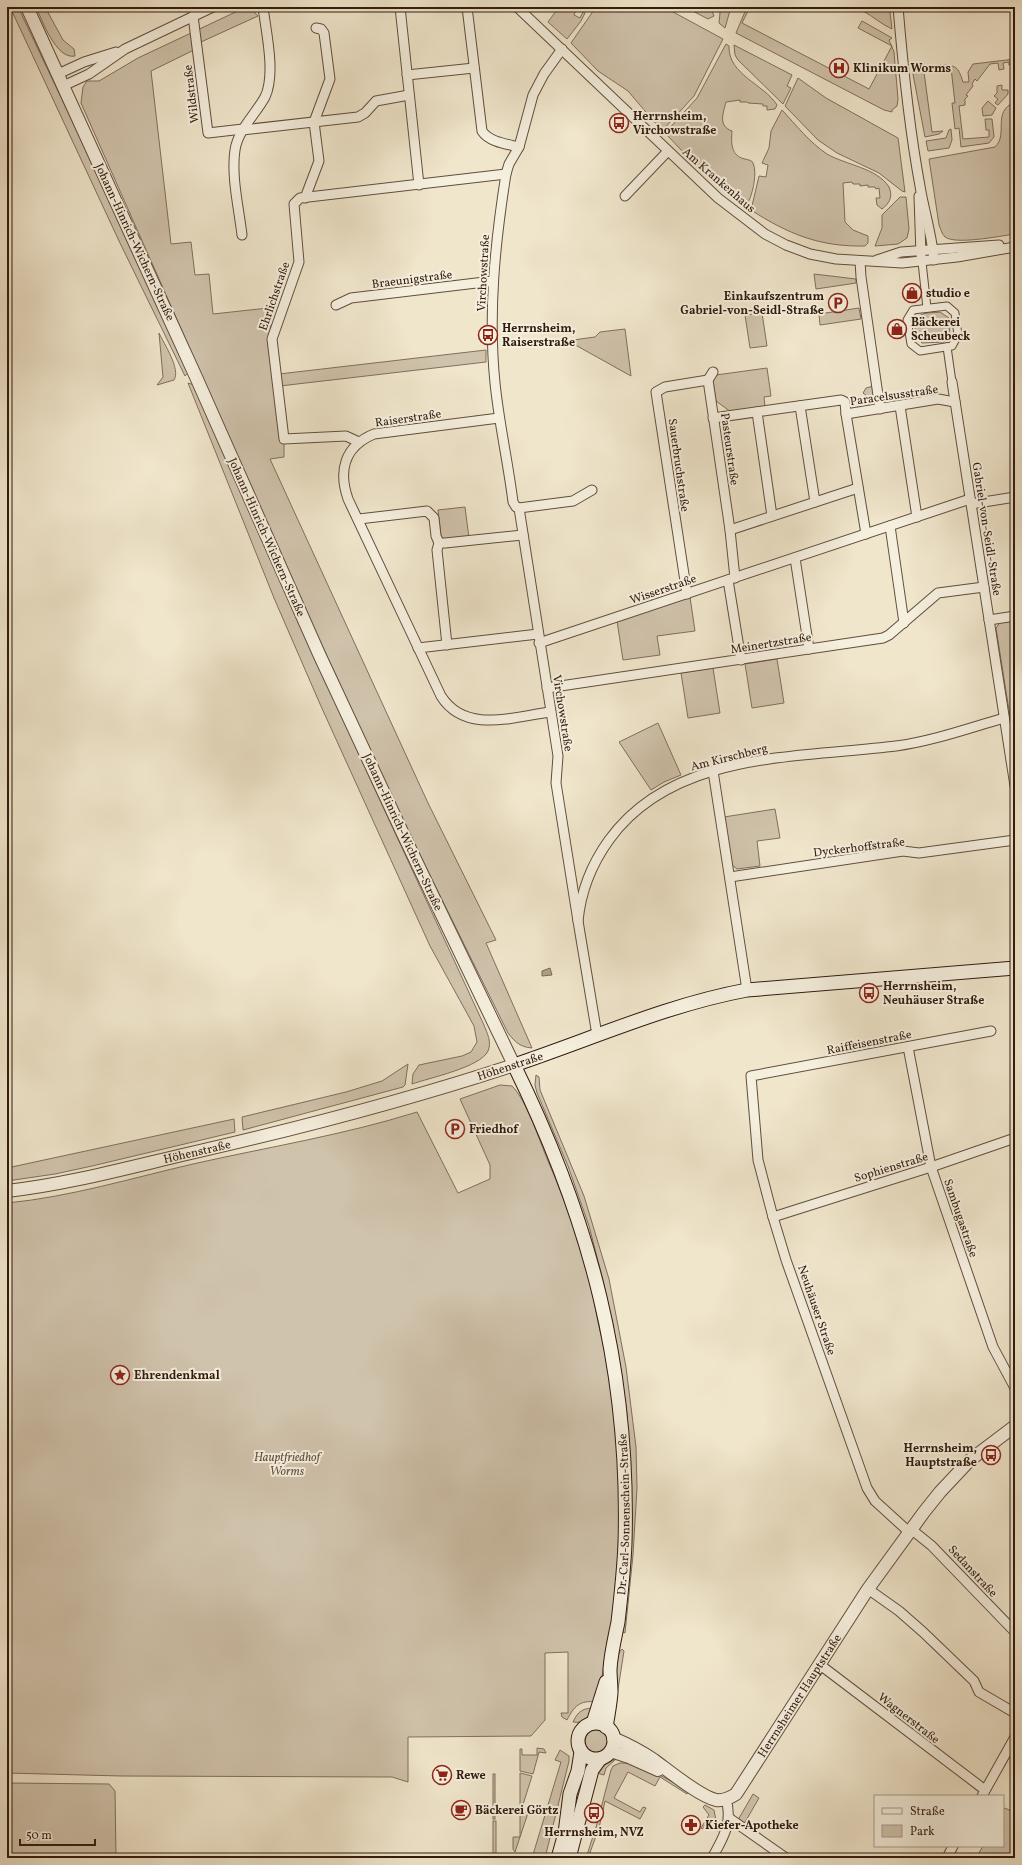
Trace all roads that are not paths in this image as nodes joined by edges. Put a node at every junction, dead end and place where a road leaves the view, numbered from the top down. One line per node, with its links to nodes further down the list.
1 (27, 7): 13 (street, Johann-Hinrich-Wichern-Straße)
2 (213, 7): 8 (street)
3 (263, 7): 18 (street)
4 (400, 7): 14 (street)
5 (467, 7): 12 (street)
6 (517, 7): 11 (street, Am Krankenhaus)
7 (898, 7): 23 (street)
8 (193, 16): 10 (street); 18 (street, Wildstraße)
9 (316, 28): 17 (street)
10 (125, 49): 13 (street); 15 (street)
11 (562, 49): 19 (street, Virchowstraße); 20 (street, Am Krankenhaus)
12 (474, 68): 14 (street); 19 (street)
13 (58, 74): 15 (street, Johann-Hinrich-Wichern-Straße)
14 (407, 75): 16 (street)
15 (64, 86): 89 (street, Johann-Hinrich-Wichern-Straße)
16 (409, 96): 17 (street, Wildstraße); 22 (street)
17 (314, 122): 18 (street, Wildstraße); 25 (street)
18 (243, 129): 26 (street)
19 (519, 146): 21 (street, Virchowstraße)
20 (668, 151): 24 (street); 31 (street, Am Krankenhaus)
21 (506, 174): 22 (street); 34 (street, Virchowstraße)
22 (419, 185): 25 (street)
23 (920, 187): 28 (street); 29 (street)
24 (625, 196)
25 (305, 198): 49 (street, Ehrlichstraße)
26 (242, 235)
27 (1015, 245): 29 (street, Am Krankenhaus); 30 (street, Am Krankenhaus)
28 (921, 250): 29 (street, Am Krankenhaus); 32 (street, Am Krankenhaus); 33 (street)
29 (933, 250): 30 (street)
30 (934, 260): 33 (street, Am Krankenhaus)
31 (860, 261): 32 (street, Am Krankenhaus); 44 (street)
32 (872, 261): 33 (street, Am Krankenhaus)
33 (922, 262): 36 (street)
34 (493, 281): 35 (street, Braeunigstraße); 47 (street, Virchowstraße)
35 (336, 305)
36 (927, 308): 37 (street); 37 (street)
37 (947, 348): 40 (street, Gabriel-von-Seidl-Straße)
38 (713, 372): 39 (street)
39 (708, 380): 48 (street, Pasteurstraße); 67 (street, Sauerbruchstraße)
40 (952, 382): 41 (street, Gabriel-von-Seidl-Straße)
41 (955, 402): 43 (street, Paracelsusstraße); 53 (street, Gabriel-von-Seidl-Straße)
42 (800, 406): 45 (street, Paracelsusstraße); 46 (street, Paracelsusstraße); 54 (street)
43 (900, 406): 44 (street, Paracelsusstraße); 57 (street)
44 (880, 409): 46 (street, Paracelsusstraße)
45 (757, 412): 48 (street, Paracelsusstraße); 56 (street)
46 (846, 414): 50 (street)
47 (499, 418): 49 (street, Raiserstraße); 55 (street, Virchowstraße)
48 (713, 418): 60 (street, Pasteurstraße)
49 (359, 442): 58 (street, Raiserstraße)
50 (858, 488): 54 (street); 61 (street)
51 (592, 490): 55 (street)
52 (1015, 497): 53 (street, Wisserstraße)
53 (970, 501): 57 (street, Wisserstraße); 66 (street, Gabriel-von-Seidl-Straße)
54 (816, 502): 56 (street)
55 (519, 508): 62 (street, Virchowstraße)
56 (772, 516): 60 (street)
57 (917, 517): 59 (street, Wisserstraße)
58 (359, 519): 63 (street); 73 (street, Raiserstraße)
59 (890, 526): 61 (street, Wisserstraße); 70 (street)
60 (730, 530): 65 (street, Pasteurstraße)
61 (866, 534): 64 (street, Wisserstraße)
62 (523, 535): 63 (street); 71 (street, Virchowstraße)
63 (439, 543): 72 (street)
64 (795, 558): 65 (street, Wisserstraße); 74 (street)
65 (732, 579): 67 (street, Wisserstraße); 75 (street, Pasteurstraße)
66 (984, 587): 69 (street, Gabriel-von-Seidl-Straße); 70 (street, Meinertzstraße)
67 (687, 594): 71 (street, Wisserstraße)
68 (1015, 616): 69 (street)
69 (989, 620): 78 (street, Gabriel-von-Seidl-Straße)
70 (904, 623): 74 (street, Meinertzstraße)
71 (539, 639): 72 (street); 76 (street, Virchowstraße)
72 (448, 645): 73 (street)
73 (418, 648): 77 (street, Raiserstraße)
74 (809, 649): 75 (street, Meinertzstraße)
75 (741, 660): 76 (street, Meinertzstraße)
76 (547, 688): 77 (street, Virchowstraße)
77 (550, 712): 83 (street, Virchowstraße)
78 (1004, 718): 79 (street, Am Kirschberg); 80 (street, Gabriel-von-Seidl-Straße)
79 (713, 771): 82 (street); 83 (street, Am Kirschberg)
80 (1015, 786)
81 (1015, 840): 82 (street, Dyckerhoffstraße)
82 (730, 877): 85 (street)
83 (578, 921): 87 (street, Am Kirschberg)
84 (1015, 968): 85 (main road, Höhenstraße)
85 (747, 990): 87 (main road, Höhenstraße)
86 (991, 1031): 88 (street, Raiffeisenstraße)
87 (597, 1035): 89 (main road, Höhenstraße)
88 (908, 1047): 90 (street, Raiffeisenstraße); 92 (street, Sambugastraße)
89 (514, 1065): 93 (street, Höhenstraße); 101 (main road, Dr.-Carl-Sonnenschein-Straße)
90 (751, 1076): 94 (street, Neuhäuser Straße)
91 (1015, 1138): 92 (street, Sophienstraße)
92 (931, 1167): 94 (street, Sophienstraße); 95 (street, Sambugastraße)
93 (7, 1191)
94 (773, 1217): 97 (street, Neuhäuser Straße)
95 (1015, 1388)
96 (1015, 1426): 97 (street, Herrnsheimer Hauptstraße)
97 (910, 1530): 98 (street, Herrnsheimer Hauptstraße); 99 (street, Sedanstraße)
98 (868, 1589): 100 (street, Herrnsheimer Hauptstraße); 102 (street)
99 (1015, 1632)
100 (819, 1664): 110 (street, Wagnerstraße); 111 (street, Herrnsheimer Hauptstraße)
101 (610, 1669): 103 (main road, Dr.-Carl-Sonnenschein-Straße); 104 (main road, Dr.-Carl-Sonnenschein-Straße)
102 (1015, 1713)
103 (593, 1723): 104 (main road); 106 (main road)
104 (610, 1732): 107 (main road); 109 (street)
105 (1015, 1737): 110 (street)
106 (581, 1752): 108 (main road); 114 (main road)
107 (611, 1752): 108 (main road); 109 (street)
108 (600, 1759): 115 (main road)
109 (672, 1775): 111 (street)
110 (983, 1793)
111 (726, 1799): 112 (street)
112 (729, 1818): 116 (street); 117 (street)
113 (953, 1847): 118 (street)
114 (558, 1858)
115 (569, 1858)
116 (712, 1858)
117 (786, 1858)
118 (947, 1858)

